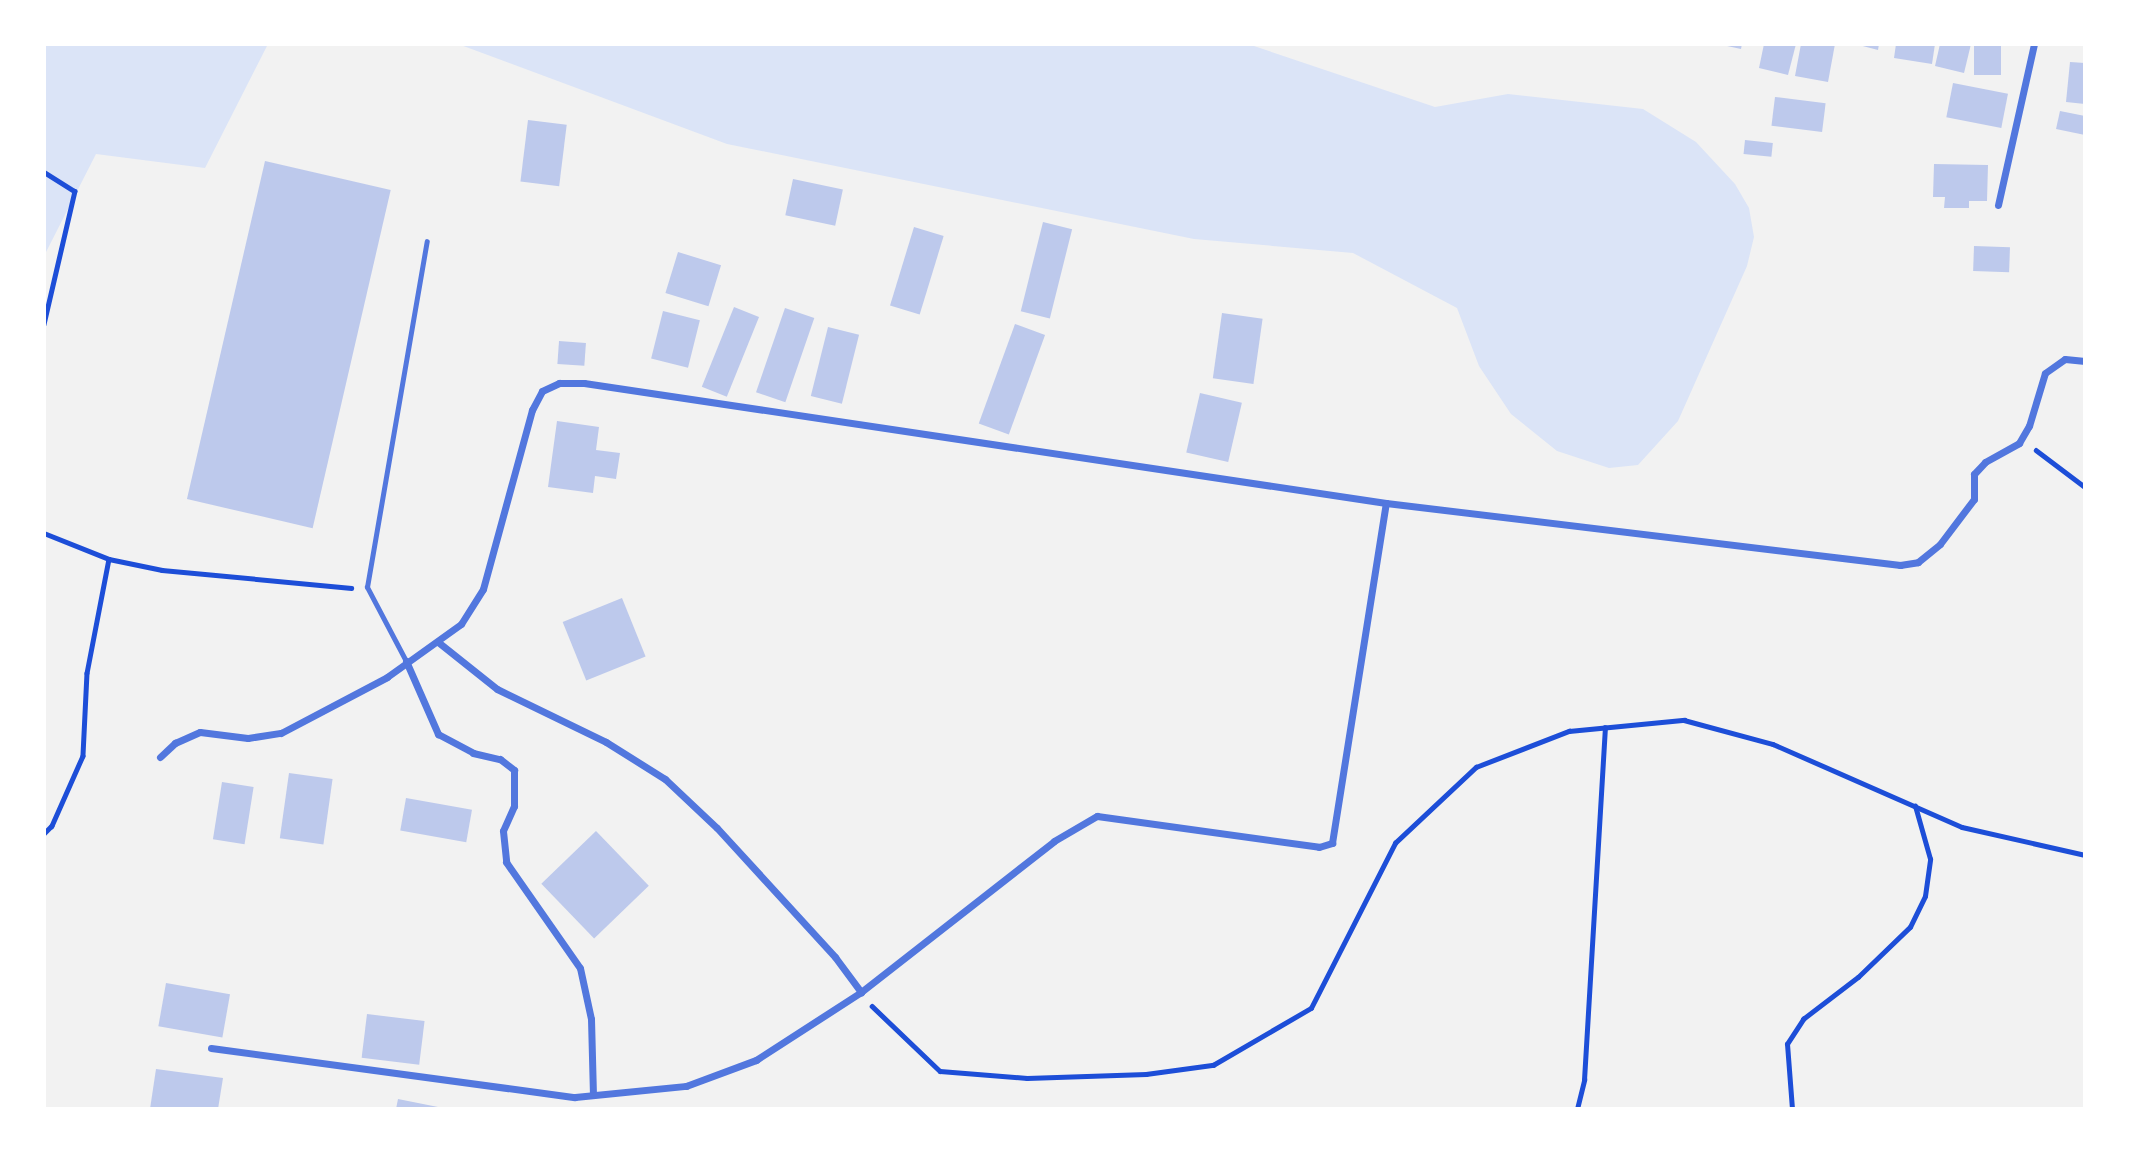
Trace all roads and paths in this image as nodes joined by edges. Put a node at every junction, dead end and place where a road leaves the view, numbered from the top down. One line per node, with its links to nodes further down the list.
1 (2034, 44): 3 (street)
2 (44, 172): 5 (path)
3 (1998, 205)
4 (427, 241): 12 (lane)
5 (44, 324)
6 (2085, 361): 7 (street)
7 (2019, 443): 8 (path); 9 (street)
8 (2085, 487)
9 (1386, 503): 13 (street); 20 (street)
10 (44, 533): 11 (path)
11 (109, 558): 12 (path); 18 (path)
12 (367, 587): 14 (lane)
13 (438, 642): 14 (street); 20 (street)
14 (406, 662): 16 (street); 22 (street)
15 (1605, 728): 17 (path); 20 (path); 23 (path)
16 (160, 757)
17 (1914, 805): 19 (path); 24 (path)
18 (44, 834)
19 (2085, 855)
20 (860, 992): 22 (street)
21 (211, 1048): 22 (street)
22 (593, 1095)
23 (1577, 1109)
24 (1792, 1109)

